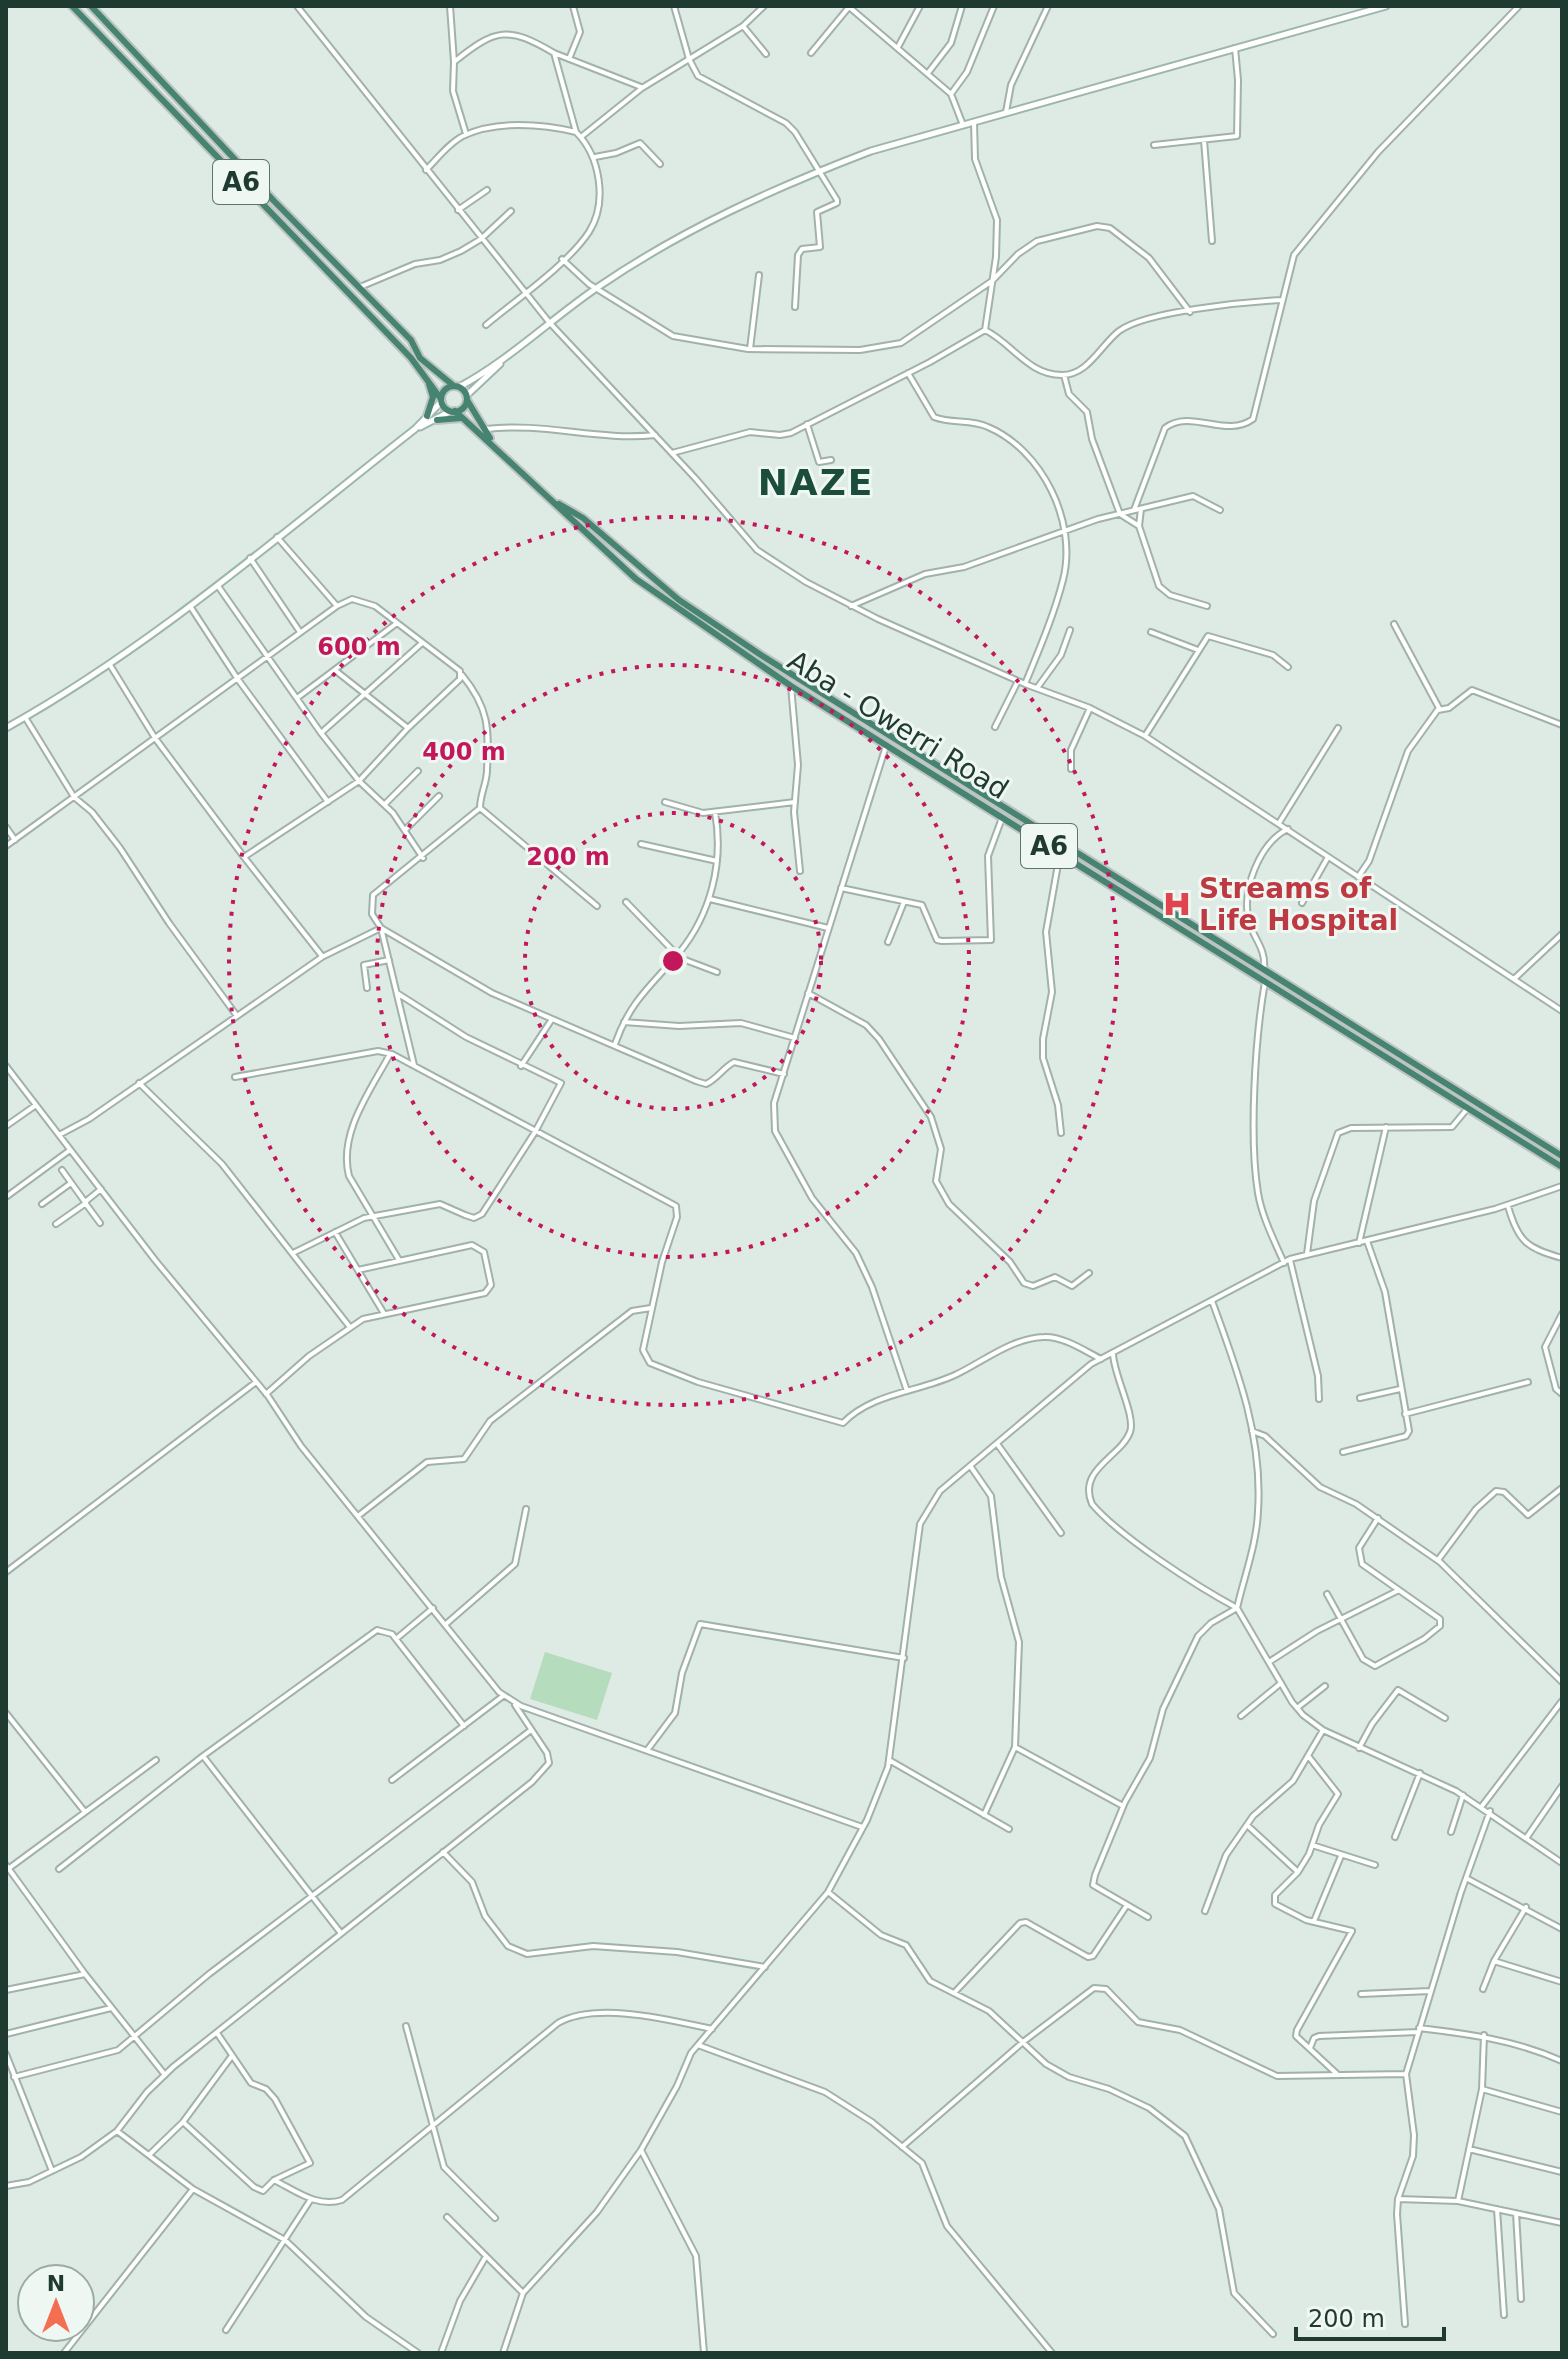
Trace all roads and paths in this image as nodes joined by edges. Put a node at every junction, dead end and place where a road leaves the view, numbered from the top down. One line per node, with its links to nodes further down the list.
1 (72, 6): 29 (highway, Aba - Owerri Road / A6)
2 (92, 6): 28 (highway, Aba - Owerri Road / A6)
3 (297, 6): 38 (street)
4 (450, 6): 23 (street)
5 (573, 6): 21 (street)
6 (674, 6): 22 (street)
7 (764, 6): 15 (street)
8 (848, 6): 16 (street); 19 (street)
9 (920, 6): 16 (street)
10 (962, 6): 24 (street)
11 (994, 6): 26 (street)
12 (1048, 6): 27 (street)
13 (1386, 6): 17 (main road)
14 (1519, 6): 51 (street)
15 (743, 26): 20 (street); 22 (street)
16 (898, 47): 24 (street)
17 (1235, 48): 27 (main road); 34 (street)
18 (554, 53): 21 (street); 23 (street); 33 (street)
19 (811, 53)
20 (766, 54)
21 (569, 59): 25 (street)
22 (689, 59): 25 (street); 39 (street)
23 (454, 62): 32 (street)
24 (928, 73): 26 (street)
25 (642, 88): 33 (street)
26 (951, 94): 31 (street)
27 (1006, 112): 30 (main road)
28 (191, 114): 29 (highway); 48 (highway, Aba - Owerri Road / A6)
29 (182, 120): 61 (highway, Aba - Owerri Road / A6)
30 (974, 122): 31 (main road); 47 (street)
31 (963, 125): 39 (main road)
32 (466, 134): 33 (street); 38 (street)
33 (579, 134): 36 (street)
34 (1204, 140): 35 (street); 44 (street)
35 (1154, 145)
36 (594, 157): 37 (street); 45 (street)
37 (660, 164)
38 (426, 170): 41 (street)
39 (820, 170): 49 (main road); 52 (street)
40 (487, 190): 41 (street)
41 (458, 210): 43 (street)
42 (511, 211): 43 (street)
43 (481, 239): 48 (street); 50 (street)
44 (1212, 241)
45 (562, 259): 49 (street); 50 (street)
46 (759, 275): 57 (street)
47 (992, 281): 53 (street); 56 (street); 57 (street)
48 (360, 287): 62 (highway, Aba - Owerri Road / A6)
49 (597, 288): 54 (main road); 57 (street)
50 (525, 292): 54 (street); 55 (street)
51 (1282, 300): 53 (street); 78 (street)
52 (795, 307)
53 (1190, 312): 60 (street)
54 (549, 322): 58 (main road); 72 (street)
55 (486, 325)
56 (985, 330): 59 (street); 60 (street)
57 (750, 349)
58 (507, 353): 62 (main road); 63 (main road)
59 (908, 373): 69 (street); 82 (street)
60 (1064, 375): 80 (street)
61 (427, 376): 64 (highway, Aba - Owerri Road / A6); 66 (highway)
62 (456, 386): 63 (highway, Aba - Owerri Road / A6); 64 (highway)
63 (467, 398): 65 (highway); 71 (highway, Aba - Owerri Road / A6)
64 (442, 400): 65 (highway, Aba - Owerri Road / A6); 66 (main road)
65 (453, 411): 67 (highway, Aba - Owerri Road / A6); 68 (main road)
66 (427, 416): 70 (main road)
67 (462, 418): 68 (highway); 73 (highway, Aba - Owerri Road / A6)
68 (437, 420): 70 (main road)
69 (807, 424): 74 (street); 75 (street)
70 (415, 429): 83 (main road)
71 (486, 429): 72 (street); 73 (highway, Aba - Owerri Road / A6)
72 (655, 435): 74 (street)
73 (494, 444): 76 (highway, Aba - Owerri Road / A6)
74 (672, 453): 88 (street)
75 (831, 460)
76 (552, 501): 105 (highway, Aba - Owerri Road / A6); 160 (highway, Aba - Owerri Road / A6)
77 (1141, 508): 78 (street); 79 (street); 81 (street)
78 (1134, 510): 80 (street)
79 (1220, 510)
80 (1120, 514): 81 (street); 82 (street)
81 (1139, 526): 89 (street)
82 (1063, 532): 88 (street); 104 (street)
83 (277, 537): 84 (main road); 87 (street)
84 (250, 558): 85 (main road); 94 (street)
85 (217, 584): 86 (main road); 97 (street)
86 (190, 606): 98 (main road); 102 (street)
87 (337, 606): 90 (street); 94 (street)
88 (851, 606): 103 (street)
89 (1207, 606)
90 (397, 623): 95 (street); 100 (street)
91 (1394, 624): 110 (street)
92 (1070, 630): 106 (street)
93 (1151, 632): 96 (street)
94 (301, 633): 97 (street)
95 (422, 643): 101 (street); 107 (street)
96 (1198, 650): 99 (street); 118 (street)
97 (268, 657): 102 (street); 108 (street)
98 (110, 665): 111 (main road); 119 (street)
99 (1288, 667)
100 (336, 671): 107 (street); 108 (street)
101 (462, 675): 115 (street); 130 (street)
102 (237, 678): 119 (street); 126 (street)
103 (1018, 681): 104 (street); 113 (street)
104 (1025, 684): 106 (street)
105 (791, 686): 120 (highway, Aba - Owerri Road / A6); 128 (street)
106 (1037, 688): 109 (street)
107 (365, 697): 115 (street); 117 (street)
108 (297, 698): 117 (street)
109 (1090, 708): 118 (street); 121 (street)
110 (1438, 710): 112 (street); 146 (street)
111 (25, 717): 114 (main road); 125 (street)
112 (1562, 725)
113 (995, 727)
114 (6, 728)
115 (408, 728): 123 (street)
116 (1338, 728): 133 (street)
117 (321, 733): 123 (street)
118 (1145, 736): 133 (street)
119 (155, 738): 125 (street); 141 (street)
120 (887, 744): 132 (highway, Aba - Owerri Road / A6); 147 (street)
121 (1071, 769)
122 (418, 771): 129 (street)
123 (359, 781): 126 (street); 129 (street)
124 (439, 796): 136 (street)
125 (74, 797): 137 (street); 168 (street)
126 (328, 802): 141 (street)
127 (665, 802): 131 (street)
128 (795, 802): 131 (street); 145 (street)
129 (385, 804): 136 (street)
130 (480, 808): 143 (street); 152 (street)
131 (715, 812): 144 (street)
132 (1003, 815): 140 (highway, Aba - Owerri Road / A6); 150 (street)
133 (1279, 823): 135 (street)
134 (6, 827): 137 (street)
135 (1288, 829): 142 (street); 160 (street)
136 (405, 830): 143 (street)
137 (15, 840): 139 (street)
138 (641, 844): 144 (street)
139 (6, 846)
140 (1060, 853): 163 (highway, Aba - Owerri Road / A6); 185 (street)
141 (244, 857): 158 (street)
142 (1328, 857): 146 (street); 151 (street)
143 (423, 858): 153 (street)
144 (717, 861): 148 (street)
145 (800, 871)
146 (1358, 877): 162 (street)
147 (841, 888): 150 (street); 154 (street)
148 (709, 899): 154 (street); 157 (street)
149 (626, 902): 157 (street)
150 (904, 902): 156 (street)
151 (1302, 903)
152 (597, 906)
153 (381, 928): 158 (street); 159 (street); 169 (street)
154 (828, 928): 166 (street)
155 (1562, 934): 162 (street)
156 (888, 942)
157 (677, 955): 161 (street); 170 (street)
158 (322, 957): 168 (street)
159 (389, 960): 164 (street); 165 (street)
160 (1264, 970): 188 (highway, Aba - Owerri Road / A6)
161 (717, 972)
162 (1514, 979): 167 (street)
163 (1265, 981): 181 (highway, Aba - Owerri Road / A6); 209 (street)
164 (367, 988)
165 (397, 993): 174 (street); 176 (street)
166 (808, 993): 171 (street); 211 (street)
167 (1562, 1011)
168 (237, 1016): 179 (street)
169 (552, 1019): 172 (street); 176 (street)
170 (623, 1022): 171 (street); 172 (street)
171 (795, 1038): 177 (street)
172 (615, 1044): 177 (street)
173 (390, 1054): 174 (street); 178 (street); 198 (street)
174 (414, 1065): 184 (street)
175 (6, 1066): 180 (street)
176 (521, 1066): 184 (street)
177 (784, 1074): 222 (street)
178 (235, 1077)
179 (139, 1083): 186 (street); 204 (street)
180 (36, 1105): 182 (street); 186 (street)
181 (1467, 1109): 183 (street); 189 (highway, Aba - Owerri Road / A6)
182 (6, 1126)
183 (1386, 1127): 203 (street); 205 (street)
184 (535, 1132): 198 (street); 213 (street)
185 (1061, 1133)
186 (59, 1135): 187 (street)
187 (70, 1150): 193 (street); 194 (street)
188 (1562, 1156)
189 (1562, 1167)
190 (62, 1170): 191 (street)
191 (71, 1183): 195 (street); 196 (street)
192 (1562, 1186): 197 (street)
193 (101, 1189): 195 (street); 219 (street)
194 (6, 1197)
195 (85, 1202): 199 (street); 200 (street)
196 (42, 1204)
197 (1508, 1205): 202 (street); 206 (street)
198 (376, 1216): 201 (street); 208 (street)
199 (100, 1223)
200 (56, 1224)
201 (335, 1232): 204 (street); 210 (street)
202 (1367, 1241): 203 (street); 221 (street)
203 (1359, 1243): 205 (street)
204 (293, 1253): 216 (street)
205 (1307, 1254): 207 (street)
206 (1562, 1258)
207 (1290, 1259): 209 (street); 226 (street)
208 (399, 1260): 210 (street); 214 (street)
209 (1284, 1263): 212 (street)
210 (358, 1270): 214 (street)
211 (1089, 1273)
212 (1212, 1300): 217 (street); 228 (street)
213 (651, 1308): 222 (street); 234 (street)
214 (384, 1313): 216 (street)
215 (1562, 1314): 224 (street)
216 (349, 1326): 223 (street)
217 (1112, 1353): 218 (street); 242 (street)
218 (1101, 1359): 222 (street); 229 (street)
219 (256, 1382): 223 (street); 238 (street)
220 (1528, 1382): 227 (street)
221 (1400, 1389): 225 (street); 227 (street)
222 (907, 1391)
223 (266, 1394): 234 (street)
224 (1562, 1394)
225 (1360, 1398)
226 (1319, 1399)
227 (1405, 1414): 230 (street)
228 (1252, 1431): 235 (street); 242 (street)
229 (998, 1445): 231 (street); 236 (street)
230 (1343, 1452)
231 (971, 1467): 246 (street); 261 (street)
232 (1562, 1488): 237 (street)
233 (526, 1509): 244 (street)
234 (358, 1516): 241 (street)
235 (1378, 1518): 237 (street); 239 (street)
236 (1061, 1533)
237 (1438, 1560): 248 (street)
238 (6, 1572)
239 (1397, 1591): 243 (street); 243 (street)
240 (1327, 1594): 243 (street)
241 (433, 1608): 244 (street); 245 (street)
242 (1237, 1608): 247 (street); 272 (street)
243 (1341, 1620): 247 (street)
244 (446, 1624): 251 (street)
245 (396, 1639): 258 (street); 264 (street)
246 (904, 1658): 263 (street); 267 (street)
247 (1269, 1662): 249 (street)
248 (1562, 1682)
249 (1281, 1683): 254 (street); 256 (street)
250 (1325, 1686): 254 (street)
251 (503, 1696): 253 (street); 258 (street)
252 (1562, 1701): 273 (street)
253 (514, 1703): 259 (street); 263 (street)
254 (1297, 1708): 260 (street)
255 (6, 1713): 275 (street)
256 (1241, 1716)
257 (1445, 1718): 262 (street)
258 (464, 1726): 269 (street)
259 (532, 1730): 284 (street); 293 (street)
260 (1323, 1730): 262 (street); 265 (street)
261 (1015, 1747): 272 (street); 276 (street)
262 (1359, 1748): 268 (street)
263 (648, 1749): 278 (street)
264 (203, 1756): 289 (street); 293 (street)
265 (1309, 1757): 277 (street); 283 (street)
266 (156, 1760): 275 (street)
267 (889, 1760): 276 (street); 278 (street)
268 (1420, 1773): 271 (street); 281 (street)
269 (392, 1780)
270 (1562, 1786): 282 (street)
271 (1463, 1795): 273 (street); 280 (street)
272 (1123, 1806): 294 (street)
273 (1482, 1806): 274 (street)
274 (1490, 1811): 282 (street); 291 (street)
275 (85, 1812): 288 (street)
276 (984, 1815): 279 (street)
277 (1247, 1825): 290 (street); 296 (street)
278 (862, 1827): 292 (street)
279 (1009, 1829)
280 (1451, 1832)
281 (1395, 1837)
282 (1527, 1837): 286 (street)
283 (1312, 1845): 285 (street); 290 (street)
284 (443, 1852): 300 (street); 302 (street)
285 (1341, 1856): 287 (street); 298 (street)
286 (1562, 1863)
287 (1375, 1865)
288 (7, 1868): 303 (street)
289 (59, 1869)
290 (1298, 1872): 298 (street)
291 (1466, 1878): 295 (street); 307 (street)
292 (828, 1892): 302 (street); 308 (street)
293 (311, 1898): 300 (street); 317 (street)
294 (1127, 1905): 297 (street); 308 (street)
295 (1526, 1907): 299 (street); 301 (street)
296 (1205, 1911)
297 (1148, 1917)
298 (1314, 1921): 320 (street)
299 (1562, 1929)
300 (340, 1932): 314 (street)
301 (1494, 1961): 304 (street); 305 (street)
302 (765, 1967): 312 (street)
303 (85, 1974): 306 (street); 310 (street)
304 (1562, 1982)
305 (1483, 1989)
306 (6, 1990)
307 (1430, 1991): 309 (street); 313 (street)
308 (954, 1993): 318 (street)
309 (1361, 1994)
310 (111, 2008): 315 (street); 317 (street)
311 (406, 2026): 331 (street)
312 (712, 2029): 319 (street); 331 (street)
313 (1418, 2030): 316 (street); 320 (street); 324 (street)
314 (216, 2032): 322 (street); 325 (street)
315 (6, 2034)
316 (1484, 2035): 323 (street); 328 (street)
317 (135, 2038): 325 (street); 327 (street)
318 (1023, 2042): 326 (street); 333 (street); 357 (street)
319 (698, 2045): 333 (street); 335 (street)
320 (1310, 2048): 326 (street)
321 (6, 2054): 327 (street)
322 (231, 2057): 330 (street); 339 (street)
323 (1562, 2061)
324 (1406, 2074): 326 (street); 343 (street)
325 (165, 2075): 332 (street)
326 (1338, 2075)
327 (14, 2077): 337 (street)
328 (1482, 2089): 329 (street); 334 (street)
329 (1562, 2112)
330 (183, 2122): 336 (street); 339 (street)
331 (432, 2128): 342 (street); 348 (street)
332 (117, 2131): 336 (street); 337 (street)
333 (902, 2147): 363 (street)
334 (1469, 2149): 338 (street); 344 (street)
335 (641, 2150): 352 (street); 362 (street)
336 (149, 2155): 341 (street)
337 (52, 2171): 340 (street)
338 (1562, 2172)
339 (274, 2180): 342 (street)
340 (6, 2186)
341 (193, 2189): 350 (street); 358 (street)
342 (311, 2199): 350 (street)
343 (1398, 2199): 344 (street); 355 (street)
344 (1458, 2201): 345 (street)
345 (1497, 2209): 346 (street); 354 (street)
346 (1516, 2213): 349 (street); 353 (street)
347 (447, 2217): 351 (street)
348 (495, 2218)
349 (1562, 2223)
350 (285, 2240): 356 (street); 359 (street)
351 (485, 2258): 352 (street); 360 (street)
352 (523, 2293): 361 (street)
353 (1521, 2299)
354 (1504, 2315)
355 (1405, 2324)
356 (226, 2330)
357 (1273, 2334)
358 (64, 2353)
359 (418, 2353)
360 (441, 2353)
361 (503, 2353)
362 (704, 2353)
363 (1052, 2353)

